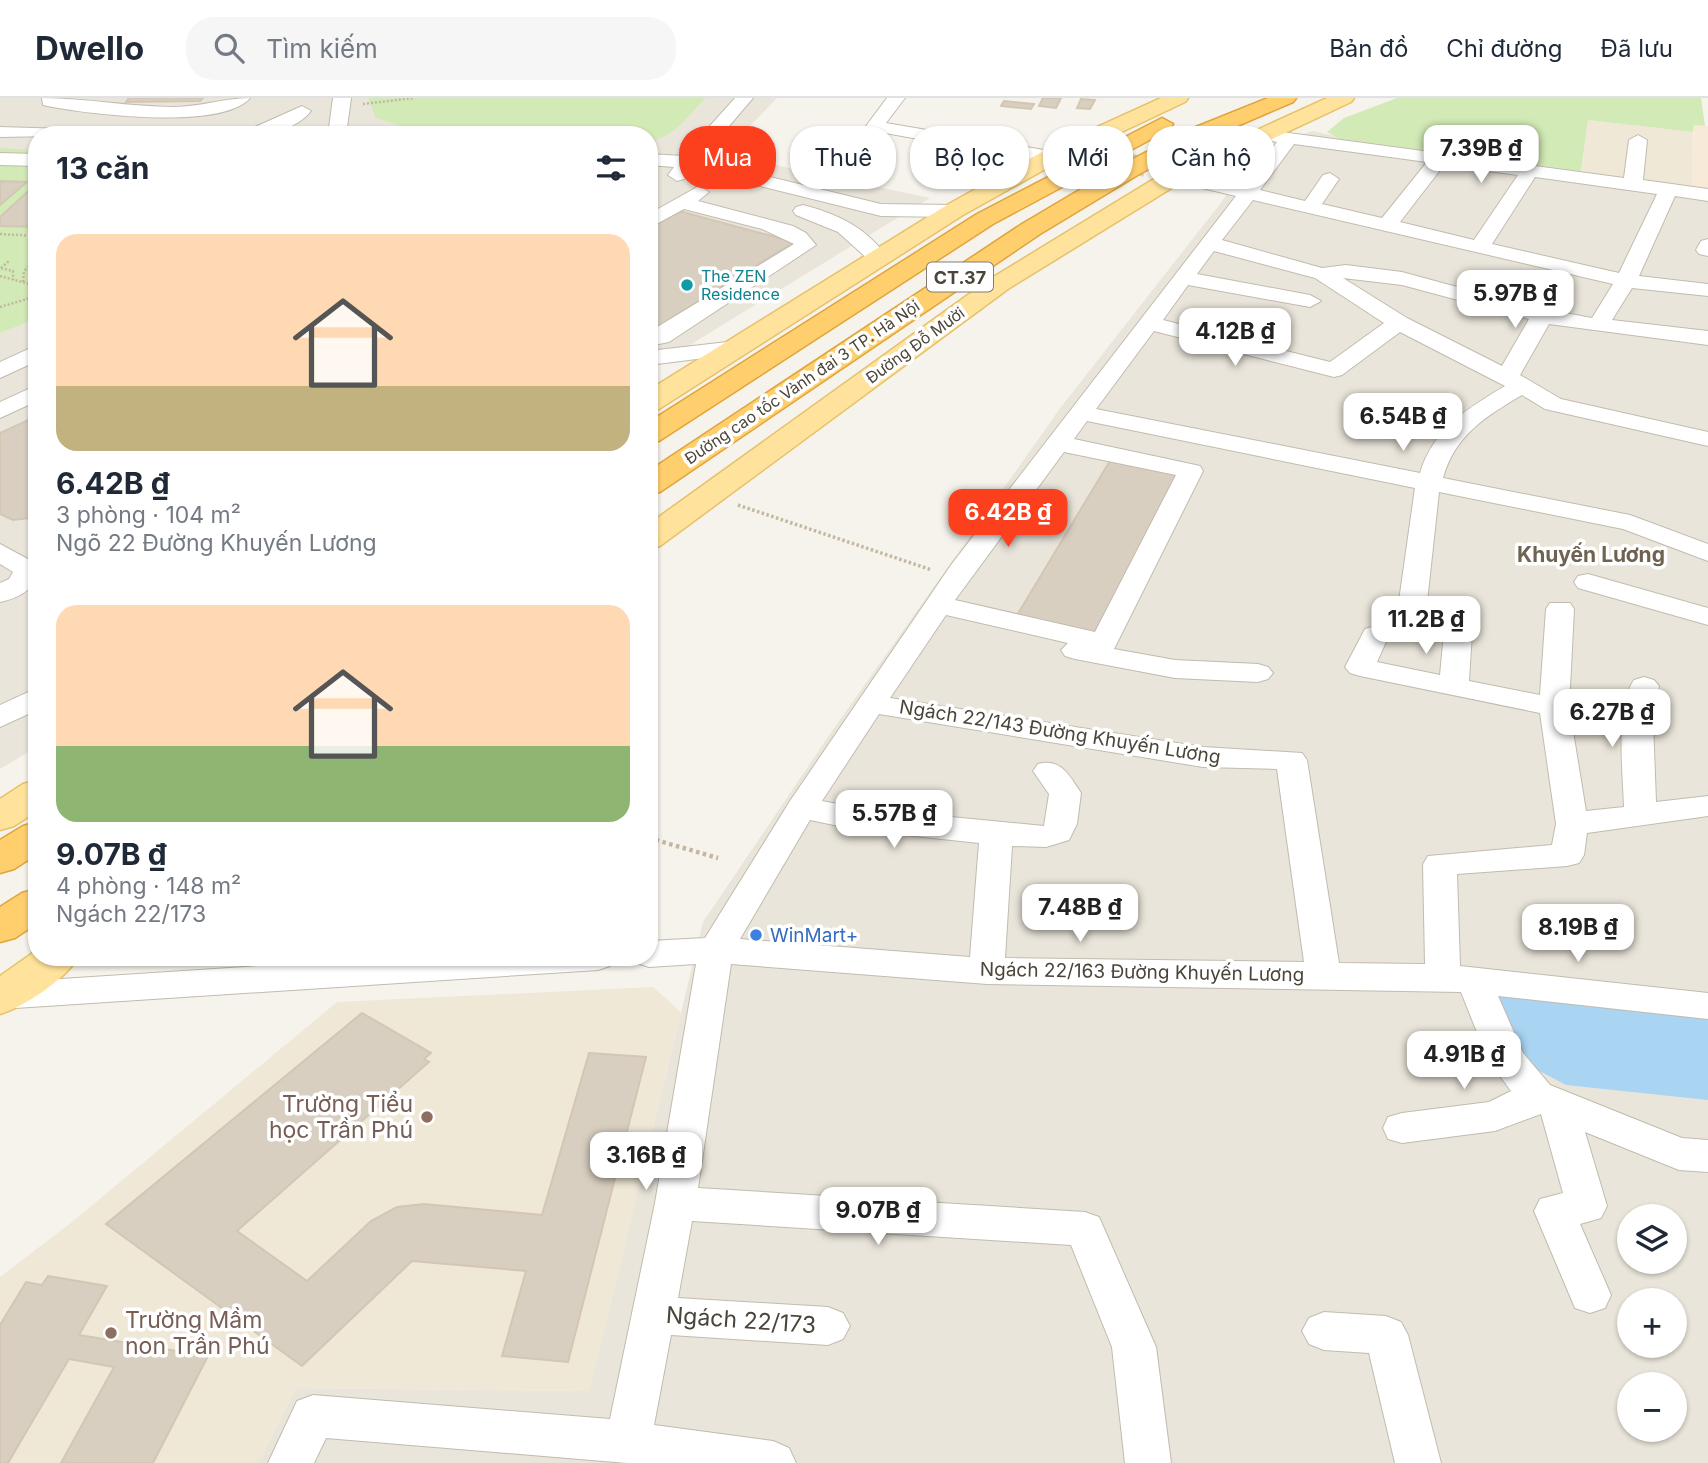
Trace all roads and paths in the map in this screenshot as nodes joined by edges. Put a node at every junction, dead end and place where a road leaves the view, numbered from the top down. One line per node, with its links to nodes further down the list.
1 (241, 98): 9 (street)
2 (414, 98): 12 (path)
3 (744, 98): 15 (street)
4 (896, 98): 25 (street)
5 (1178, 98): 10 (main road)
6 (1225, 98): 81 (highway, Đường cao tốc Vành đai 3 TP. Hà Nội / CT.37)
7 (1286, 98): 84 (highway, Đường cao tốc Vành đai 3 TP. Hà Nội / CT.37)
8 (1344, 98): 17 (main road, Đường Đỗ Mười)
9 (49, 101)
10 (1156, 104): 16 (main road)
11 (303, 105): 13 (street); 14 (street)
12 (343, 118)
13 (274, 126)
14 (300, 126)
15 (719, 126)
16 (1112, 126)
17 (1275, 128)
18 (0, 132): 19 (street)
19 (28, 133)
20 (1275, 137): 21 (street)
21 (1288, 140): 27 (street); 43 (street)
22 (1637, 140): 36 (street)
23 (0, 144): 24 (street)
24 (28, 145)
25 (1043, 156)
26 (0, 159): 28 (street)
27 (1439, 159): 33 (street); 49 (street)
28 (28, 160)
29 (1043, 161): 47 (main road)
30 (658, 162): 31 (street)
31 (679, 168)
32 (679, 169): 34 (street)
33 (1530, 171): 36 (street); 53 (street)
34 (658, 173)
35 (1330, 179): 46 (street)
36 (1633, 185): 42 (street)
37 (776, 188): 47 (street)
38 (698, 189): 45 (street)
39 (742, 189): 54 (street)
40 (1153, 189): 86 (main road, Đường Đỗ Mười)
41 (1238, 189): 43 (street)
42 (1670, 189): 44 (street); 61 (street)
43 (1248, 191): 46 (street); 52 (street)
44 (1708, 195)
45 (684, 203): 48 (street); 72 (street)
46 (1312, 205): 49 (street)
47 (953, 211): 54 (main road)
48 (658, 217)
49 (1388, 224): 53 (street)
50 (0, 234): 51 (path)
51 (28, 236)
52 (1209, 243): 58 (street); 60 (street)
53 (1480, 246): 61 (street)
54 (878, 258): 74 (main road)
55 (9, 261): 57 (path)
56 (28, 267): 62 (path)
57 (0, 269): 62 (path)
58 (1322, 274): 68 (street); 70 (street)
59 (0, 276): 62 (path)
60 (1182, 278): 66 (street); 69 (street)
61 (1626, 281): 64 (street); 71 (street)
62 (18, 282): 63 (path)
63 (28, 284)
64 (1708, 290)
65 (28, 300): 67 (path)
66 (1310, 302)
67 (0, 307)
68 (1542, 316): 71 (street); 76 (street)
69 (1148, 323): 70 (street); 80 (street)
70 (1399, 323): 76 (street)
71 (1599, 324): 73 (street)
72 (658, 338)
73 (1708, 338)
74 (736, 348): 75 (street); 78 (main road)
75 (658, 357)
76 (1514, 381): 82 (street); 85 (street)
77 (21, 384): 79 (street)
78 (658, 397)
79 (0, 411)
80 (1080, 414): 83 (street); 85 (street)
81 (658, 429)
82 (1708, 439)
83 (1058, 443): 92 (street); 96 (street)
84 (658, 479)
85 (1429, 482): 89 (street); 101 (street)
86 (711, 496): 87 (main road, Đường Đỗ Mười); 92 (path)
87 (658, 533)
88 (0, 552): 90 (street)
89 (1708, 553)
90 (28, 566)
91 (28, 573): 94 (street)
92 (957, 579): 96 (street)
93 (1588, 582): 97 (street)
94 (0, 594)
95 (1560, 608): 104 (street)
96 (935, 613): 99 (street); 103 (street)
97 (1708, 617)
98 (1375, 635): 101 (street)
99 (1258, 673)
100 (1644, 686): 110 (street)
101 (1454, 687): 104 (street)
102 (28, 701): 105 (street)
103 (872, 704): 108 (street); 125 (street, Ngách 22/143 Đường Khuyến Lương)
104 (1554, 707): 112 (street)
105 (0, 718)
106 (1049, 771): 113 (street)
107 (28, 799): 111 (main road)
108 (801, 807): 113 (street); 120 (street)
109 (1703, 812): 110 (street)
110 (1640, 815): 112 (street)
111 (0, 817)
112 (1572, 824): 126 (street)
113 (996, 834): 124 (street)
114 (28, 841): 117 (highway)
115 (658, 841): 116 (path)
116 (718, 858)
117 (0, 859)
118 (28, 908): 119 (highway)
119 (0, 927)
120 (716, 950): 121 (street, Ngách 22/163 Đường Khuyến Lương); 124 (street, Ngách 22/163 Đường Khuyến Lương); 132 (street)
121 (658, 953)
122 (44, 966): 127 (main road)
123 (464, 966): 127 (street)
124 (987, 971): 125 (street, Ngách 22/163 Đường Khuyến Lương)
125 (1323, 974): 126 (street, Ngách 22/163 Đường Khuyến Lương)
126 (1458, 979): 128 (street, Ngách 22/163 Đường Khuyến Lương); 129 (street)
127 (1, 997)
128 (1708, 1006)
129 (1547, 1100): 130 (street); 131 (street); 133 (street)
130 (1402, 1128)
131 (1708, 1156)
132 (676, 1203): 134 (street); 140 (street)
133 (1590, 1295)
134 (653, 1315): 135 (street, Ngách 22/173); 137 (street)
135 (828, 1326)
136 (1324, 1331): 141 (street)
137 (648, 1451): 138 (street); 139 (street)
138 (291, 1463)
139 (773, 1463)
140 (1148, 1463)
141 (1418, 1463)

